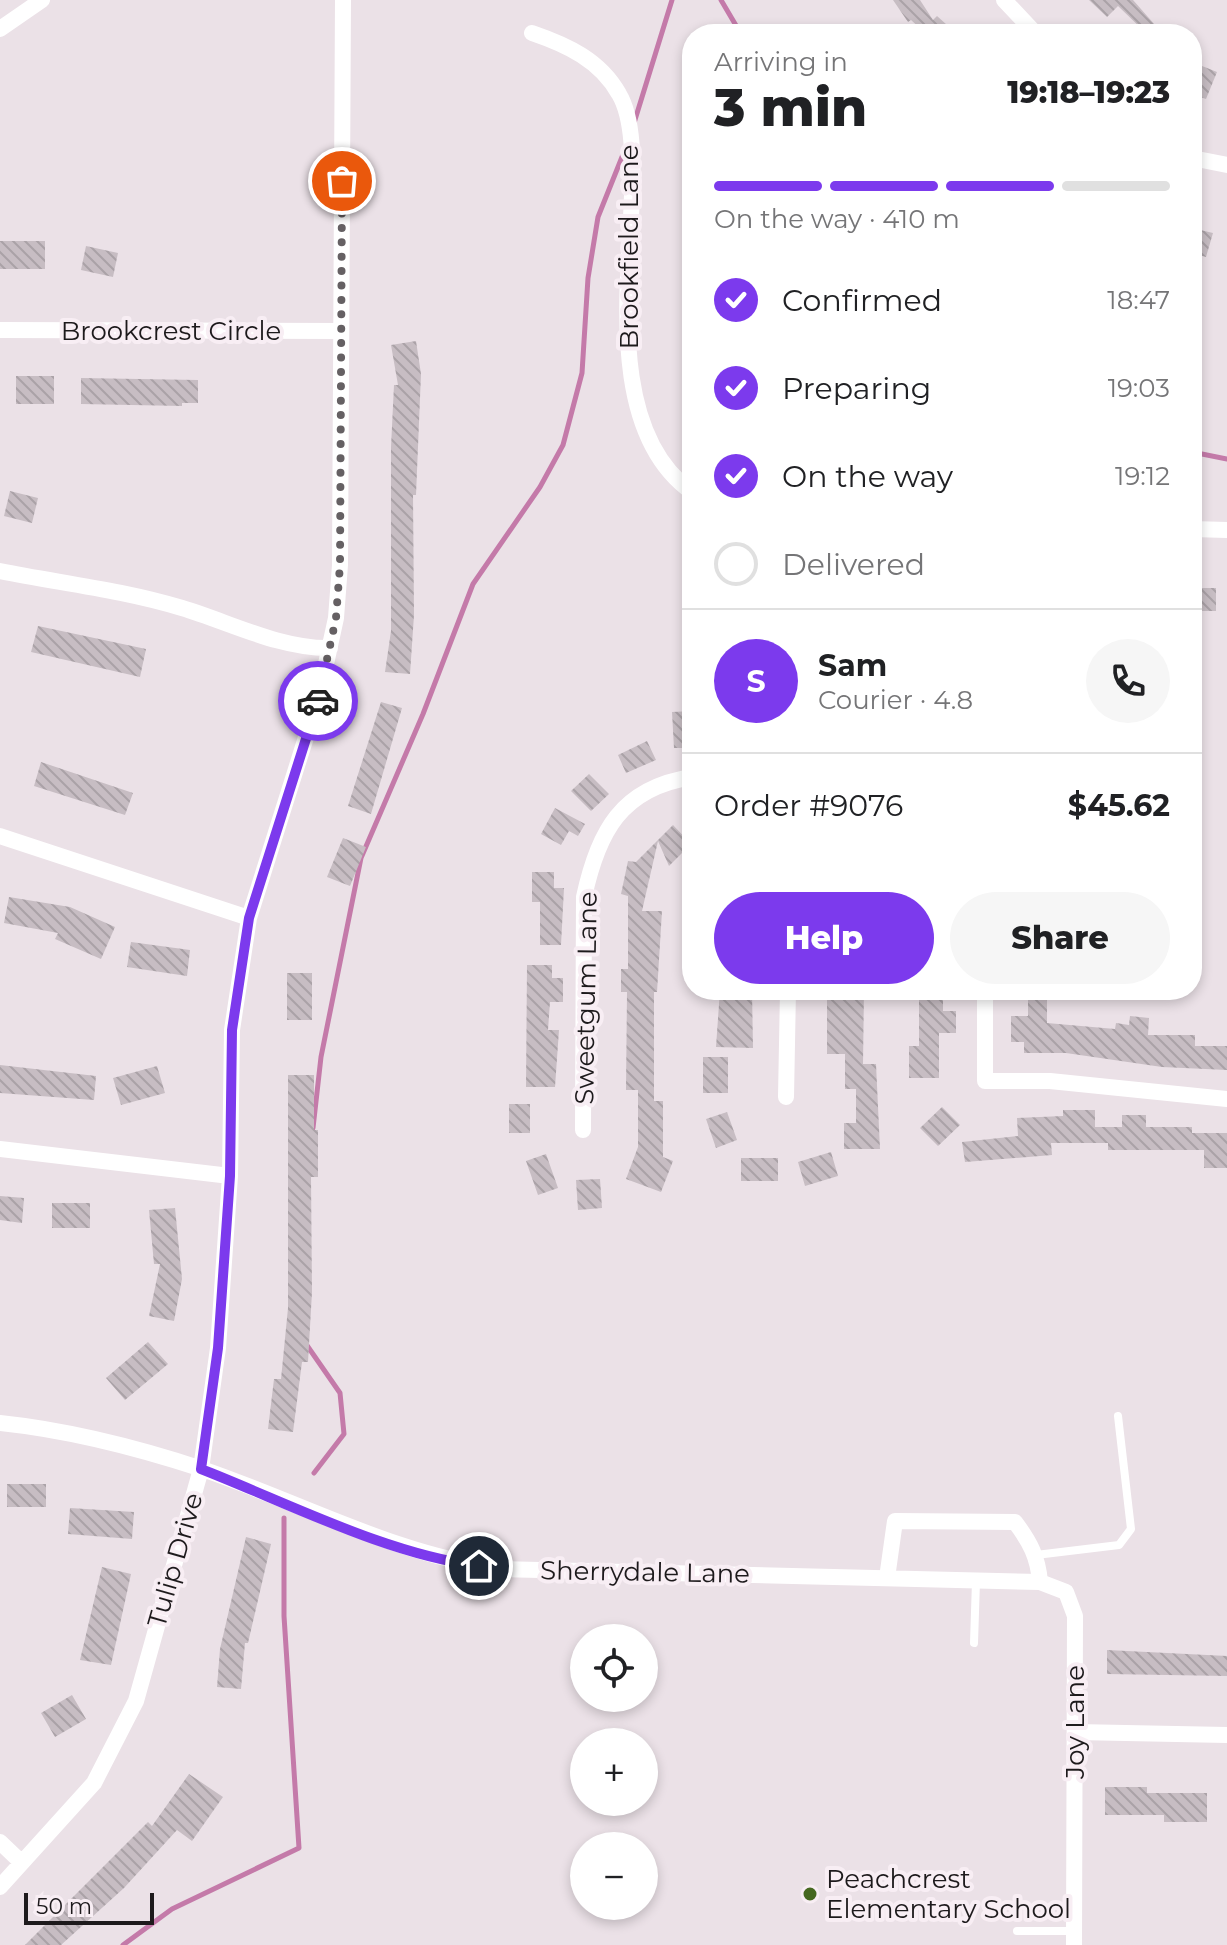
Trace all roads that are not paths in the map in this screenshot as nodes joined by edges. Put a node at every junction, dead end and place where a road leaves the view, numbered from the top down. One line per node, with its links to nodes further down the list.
1 (42, 0): 5 (street)
2 (343, 0): 10 (street, Tulip Drive)
3 (1004, 0): 4 (street)
4 (1027, 24)
5 (0, 29)
6 (532, 33): 11 (street, Brookfield Lane)
7 (1202, 160): 8 (street)
8 (1227, 165)
9 (0, 330): 10 (street, Brookcrest Circle)
10 (341, 331): 15 (street, Tulip Drive)
11 (682, 485)
12 (1202, 529): 13 (street)
13 (1227, 530)
14 (0, 571): 15 (street)
15 (330, 648): 18 (street, Tulip Drive)
16 (682, 779): 23 (street, Sweetgum Lane)
17 (0, 836): 18 (street)
18 (249, 918): 25 (street, Tulip Drive)
19 (788, 1000): 21 (street)
20 (985, 1000): 22 (street)
21 (786, 1097)
22 (1227, 1099)
23 (583, 1130)
24 (0, 1149): 25 (street)
25 (230, 1176): 28 (street, Tulip Drive)
26 (1118, 1416): 29 (lane)
27 (0, 1423): 28 (street, Sherrydale Lane)
28 (201, 1469): 30 (street, Sherrydale Lane); 37 (street, Tulip Drive)
29 (1036, 1555): 30 (street); 32 (street)
30 (887, 1578): 31 (street, Sherrydale Lane)
31 (976, 1580): 32 (street); 33 (lane)
32 (1040, 1582): 34 (street, Joy Lane)
33 (974, 1643)
34 (1075, 1732): 35 (street); 40 (street, Joy Lane)
35 (1227, 1735)
36 (0, 1842): 37 (street)
37 (21, 1862): 38 (street, Tulip Drive)
38 (0, 1887)
39 (1017, 1931): 40 (lane)
40 (1074, 1938)

